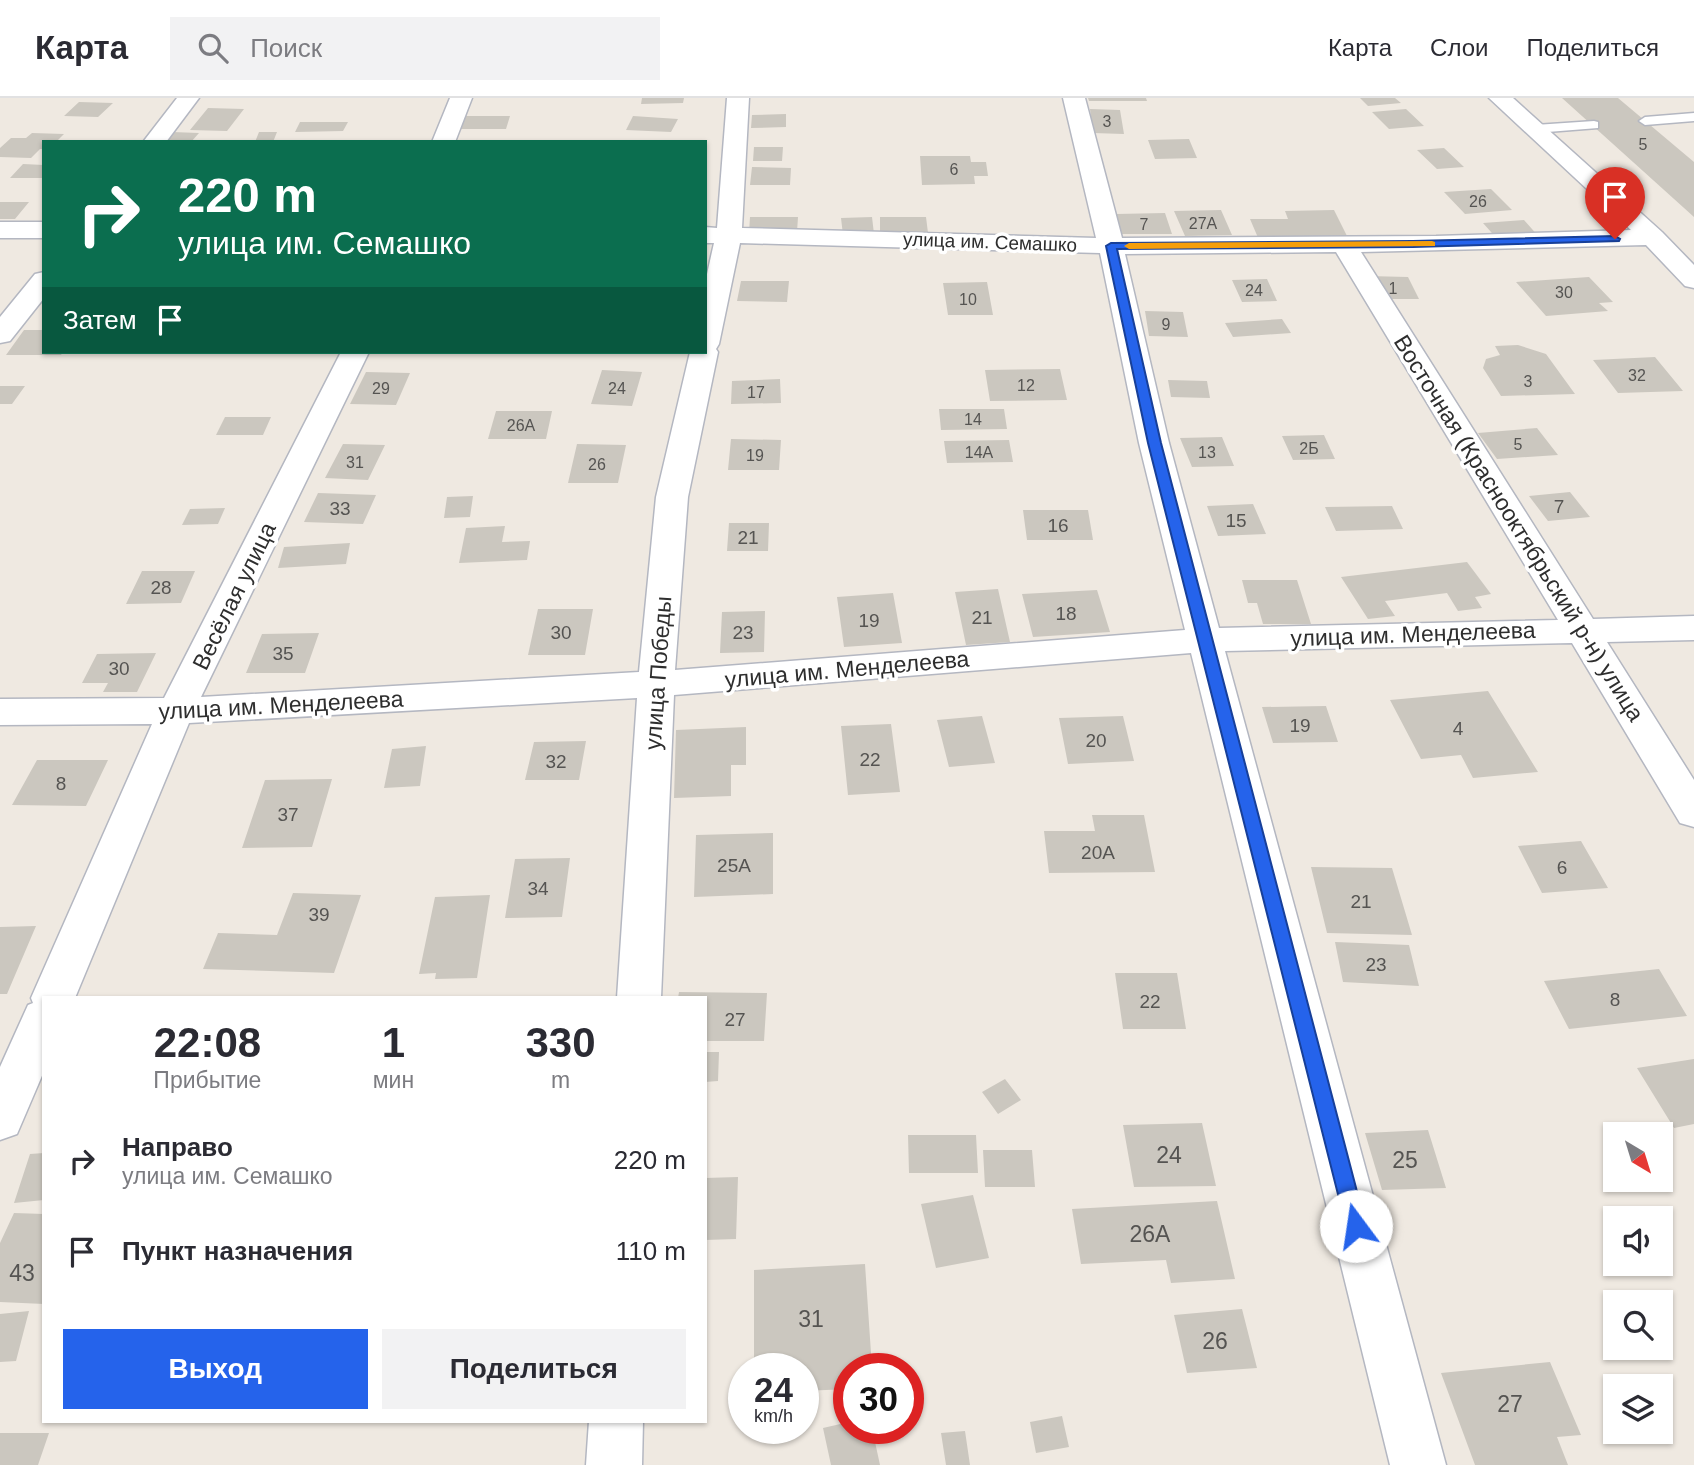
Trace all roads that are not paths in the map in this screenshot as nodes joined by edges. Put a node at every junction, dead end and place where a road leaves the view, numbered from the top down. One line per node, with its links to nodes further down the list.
1 (188, 98): 10 (street)
2 (461, 98): 11 (street)
3 (738, 98): 14 (street)
4 (1074, 98): 17 (street)
5 (1500, 98): 9 (street)
6 (1694, 117): 7 (lane)
7 (1645, 121)
8 (1594, 125): 9 (lane)
9 (1535, 129): 15 (street)
10 (156, 140)
11 (444, 140)
12 (0, 230): 13 (street)
13 (42, 230)
14 (717, 234): 17 (street, улица им. Семашко); 20 (street)
15 (1653, 237): 16 (street, улица им. Семашко); 18 (street)
16 (1344, 245): 17 (street, улица им. Семашко); 25 (street, Восточная (Краснооктябрьский р-н) улица)
17 (1111, 246): 26 (street)
18 (1694, 280)
19 (42, 283): 21 (street)
20 (707, 326)
21 (0, 335)
22 (354, 354): 28 (street, Весёлая улица)
23 (704, 354): 27 (street, улица Победы)
24 (1694, 628): 25 (street, улица им. Менделеева)
25 (1582, 629): 26 (street, улица им. Менделеева); 30 (street, Восточная (Краснооктябрьский р-н) улица)
26 (1205, 640): 27 (street, улица им. Менделеева); 37 (street)
27 (656, 684): 28 (street, улица им. Менделеева); 32 (street, улица Победы)
28 (176, 711): 29 (street, улица им. Менделеева); 31 (street, Весёлая улица)
29 (0, 712)
30 (1694, 812)
31 (53, 996)
32 (639, 996)
33 (42, 1023): 34 (street)
34 (0, 1119)
35 (617, 1423): 36 (street)
36 (614, 1465)
37 (1418, 1465)

